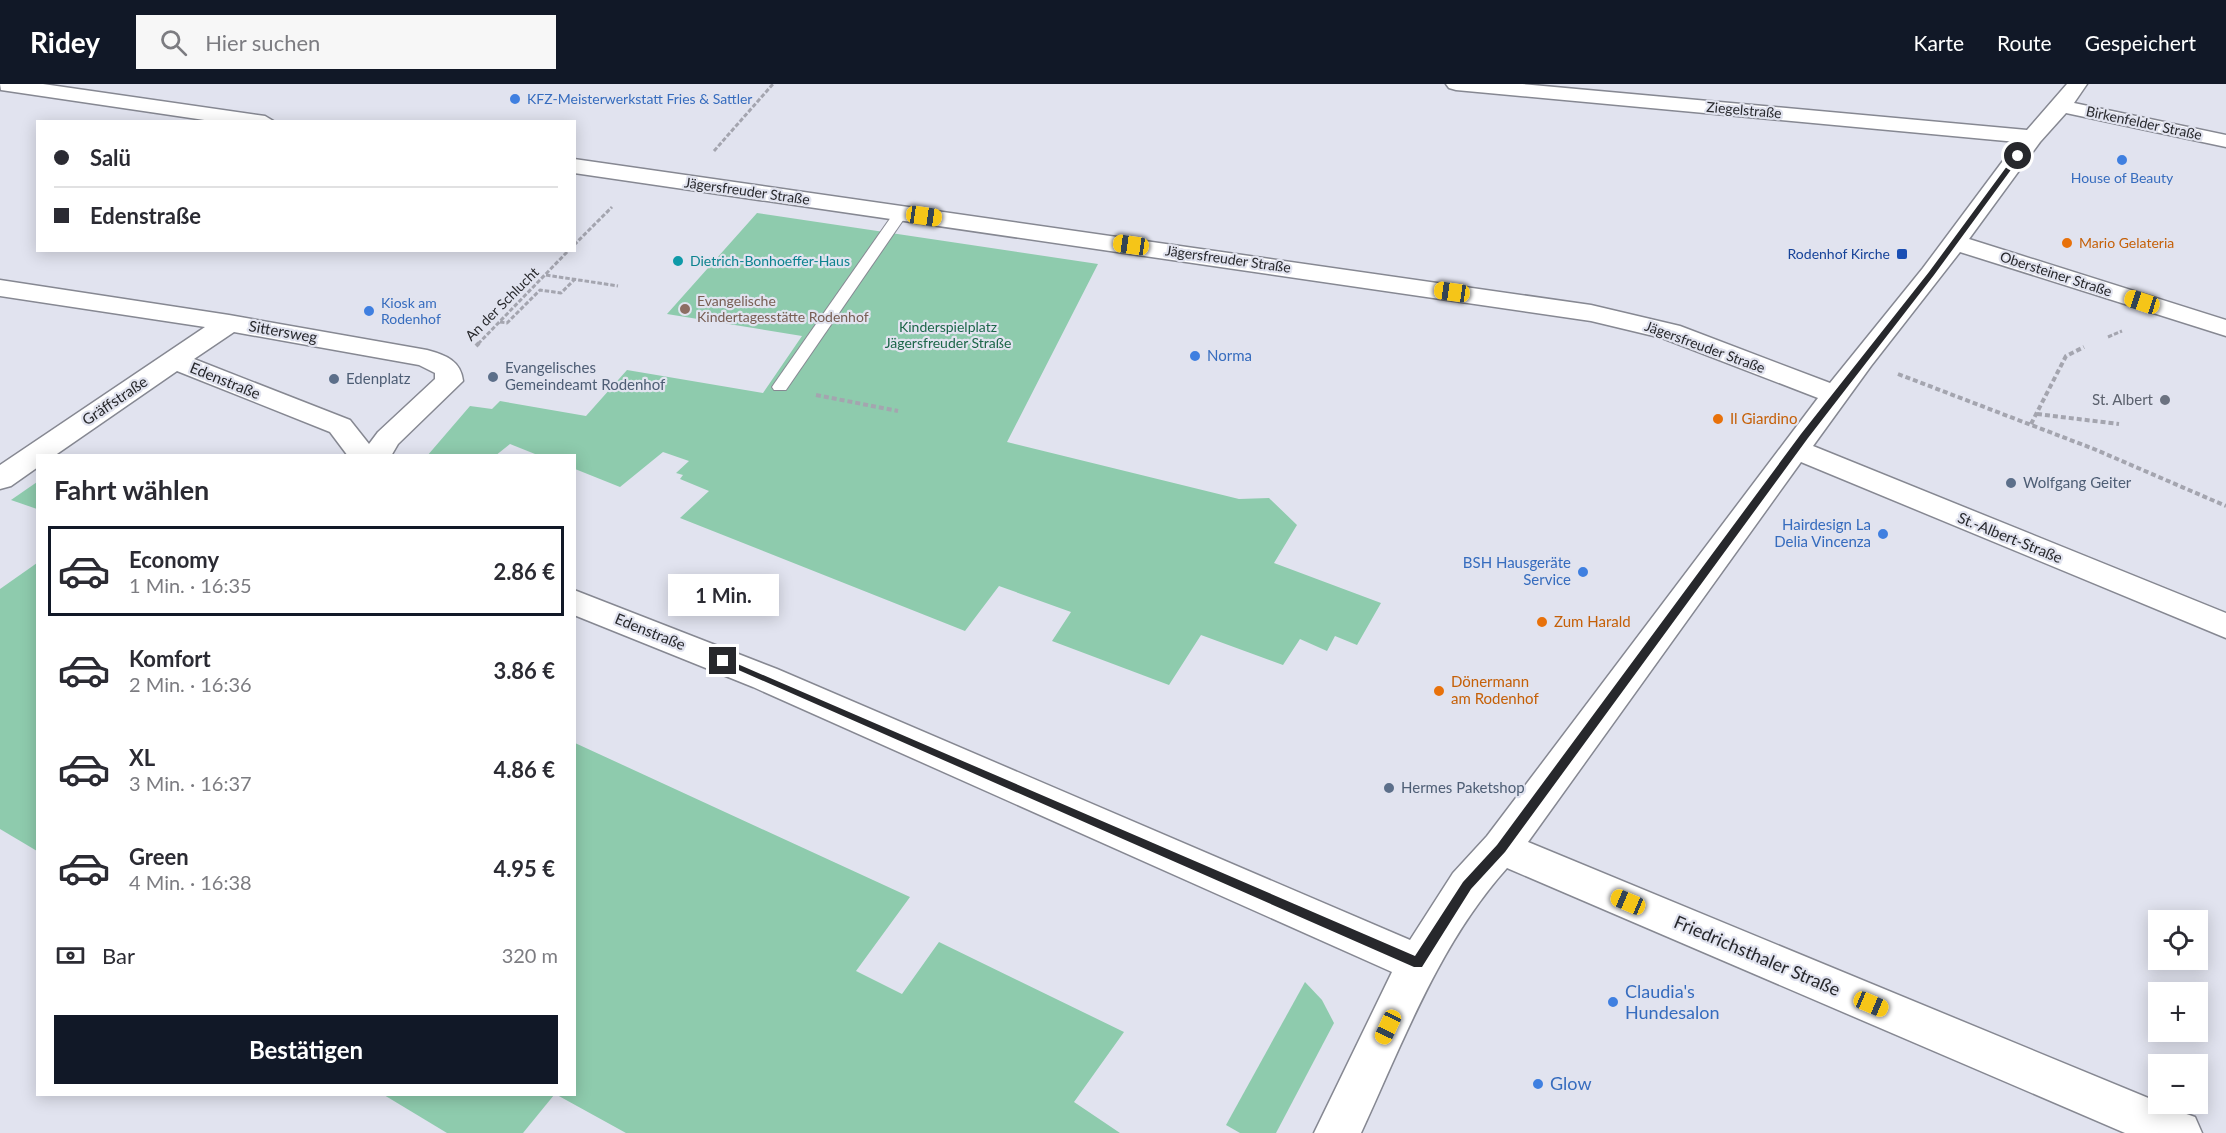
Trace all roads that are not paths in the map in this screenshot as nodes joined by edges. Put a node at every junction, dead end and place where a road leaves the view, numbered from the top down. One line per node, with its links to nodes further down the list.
1 (1, 84): 5 (street)
2 (1455, 84): 6 (street, Ziegelstraße)
3 (2077, 84): 4 (street)
4 (2061, 106): 6 (street); 7 (street, Birkenfelder Straße)
5 (251, 120)
6 (2032, 137): 10 (street)
7 (2226, 141)
8 (576, 166): 9 (street, Jägersfreuder Straße)
9 (901, 213): 15 (lane); 16 (street, Jägersfreuder Straße)
10 (1954, 242): 13 (street, Obersteiner Straße); 16 (street)
11 (0, 288): 12 (street, Sittersweg)
12 (229, 323): 14 (street, Gräffstraße); 20 (street, Sittersweg)
13 (2226, 328)
14 (175, 361): 18 (street, Gräffstraße); 19 (street, Edenstraße)
15 (780, 387)
16 (1835, 395): 17 (street)
17 (1795, 449): 24 (street, St.-Albert-Straße); 25 (street)
18 (37, 454)
19 (361, 454)
20 (377, 454)
21 (36, 455): 22 (street, Gräffstraße)
22 (0, 479)
23 (576, 603): 26 (street, Edenstraße)
24 (2226, 626)
25 (1501, 848): 26 (street); 28 (street, Friedrichsthaler Straße)
26 (1418, 963): 27 (street)
27 (1337, 1133)
28 (2179, 1133)

